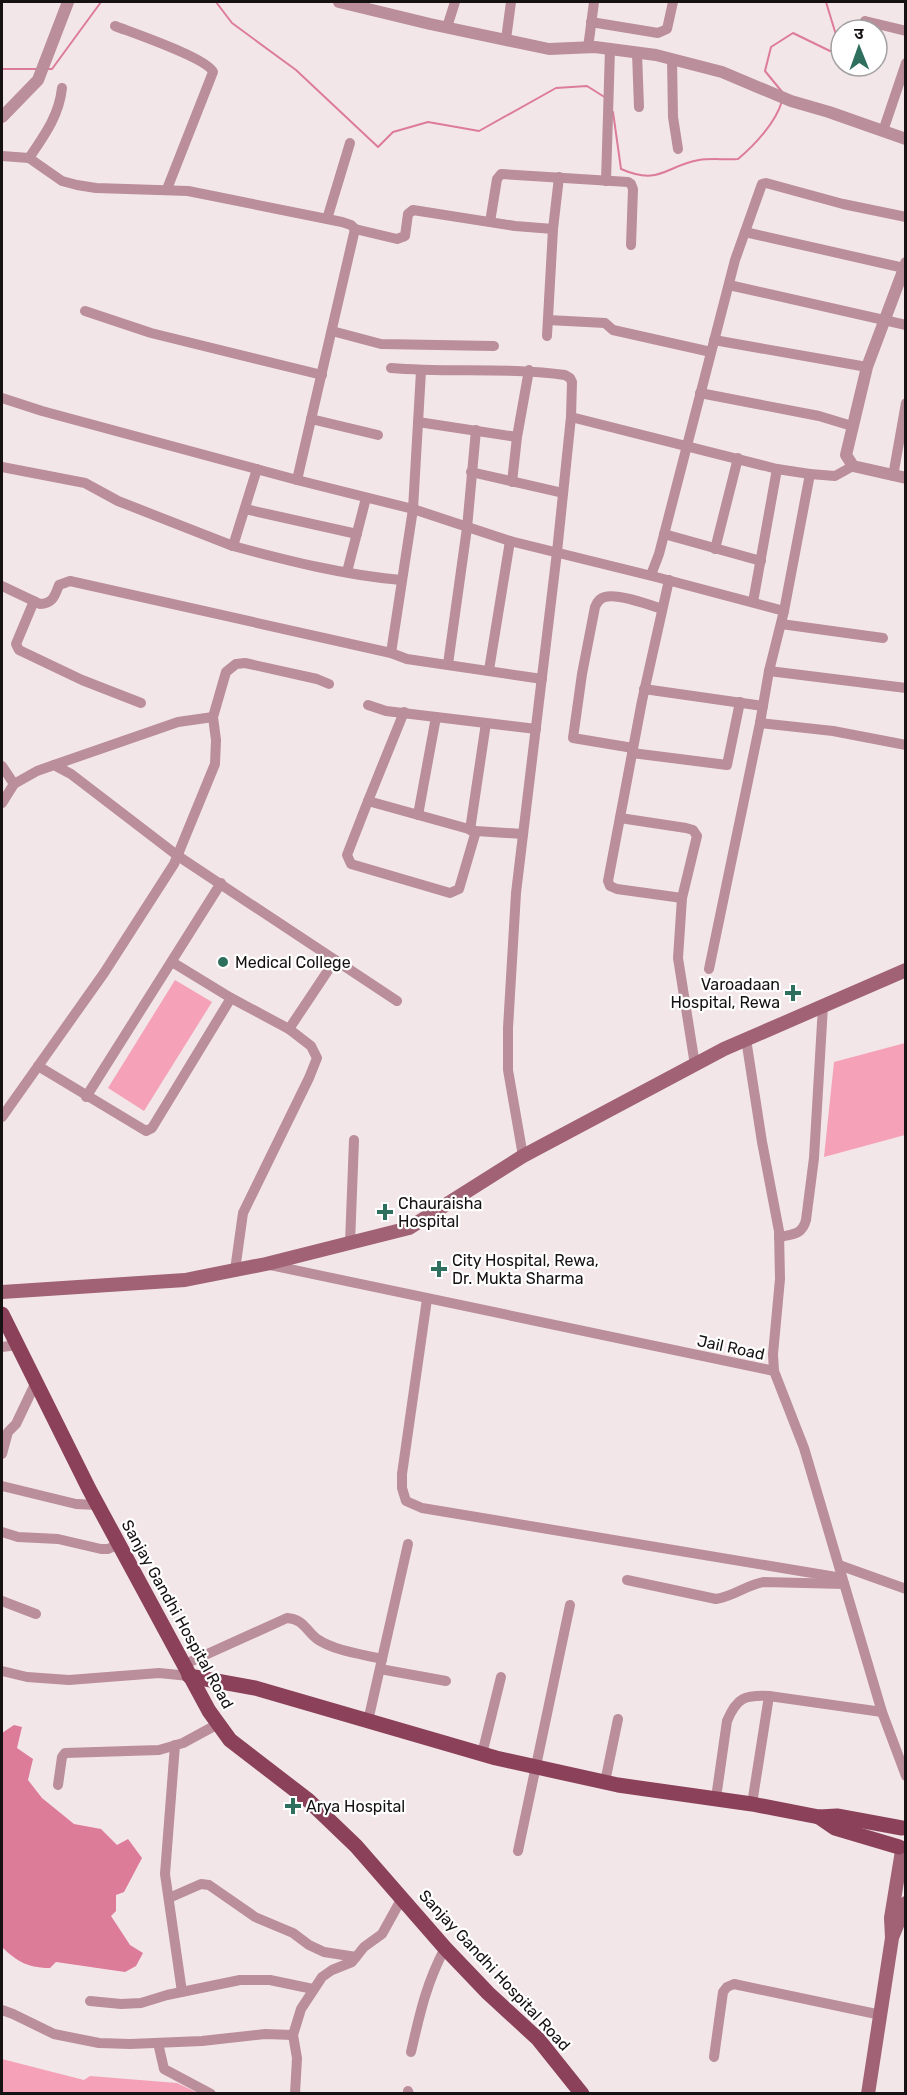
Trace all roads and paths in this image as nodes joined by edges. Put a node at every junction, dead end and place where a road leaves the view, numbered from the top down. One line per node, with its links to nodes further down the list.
1 (68, 2): 20 (street)
2 (339, 2): 9 (street)
3 (455, 2): 9 (street)
4 (511, 2): 12 (street)
5 (594, 2): 7 (street)
6 (673, 2): 7 (street)
7 (591, 22): 13 (street)
8 (115, 26): 29 (street)
9 (447, 27): 12 (street)
10 (889, 27): 11 (street)
11 (906, 31)
12 (506, 39): 13 (street)
13 (588, 48): 14 (street)
14 (610, 49): 15 (street); 28 (street)
15 (637, 52): 16 (street); 19 (street)
16 (672, 59): 21 (street); 24 (street)
17 (906, 63): 21 (street)
18 (62, 88): 26 (street)
19 (639, 106)
20 (2, 117)
21 (883, 131): 22 (street)
22 (906, 139)
23 (351, 143): 31 (street)
24 (678, 149)
25 (2, 156): 26 (street)
26 (29, 158): 29 (street)
27 (559, 177): 28 (street); 32 (street); 34 (street)
28 (606, 181): 36 (street)
29 (167, 189): 31 (street)
30 (906, 217): 35 (street)
31 (327, 219): 33 (street)
32 (490, 222): 33 (street); 34 (street)
33 (355, 229): 43 (street)
34 (553, 229): 40 (street)
35 (745, 232): 37 (street); 38 (street)
36 (631, 245)
37 (905, 266): 41 (street)
38 (729, 285): 41 (street); 45 (street)
39 (85, 311): 52 (street)
40 (548, 320): 44 (street); 47 (street)
41 (886, 320): 42 (street); 48 (street)
42 (906, 325)
43 (332, 331): 46 (street); 52 (street)
44 (547, 336)
45 (714, 340): 47 (street); 48 (street)
46 (494, 346)
47 (711, 352): 53 (street)
48 (867, 367): 59 (street)
49 (391, 368): 51 (street)
50 (529, 370): 51 (street); 56 (street); 62 (street)
51 (421, 371): 58 (street)
52 (322, 375): 57 (street)
53 (700, 393): 59 (street); 63 (street)
54 (2, 398): 68 (street)
55 (906, 403): 71 (street)
56 (571, 417): 63 (street); 74 (street)
57 (311, 419): 61 (street); 72 (street)
58 (418, 422): 60 (street); 77 (street)
59 (852, 426): 65 (street)
60 (476, 430): 62 (street); 69 (street)
61 (378, 435)
62 (517, 437): 73 (street)
63 (687, 445): 64 (street); 80 (street)
64 (738, 458): 67 (street); 83 (street)
65 (853, 466): 70 (street); 71 (street)
66 (2, 467): 82 (street)
67 (777, 468): 70 (street); 85 (street)
68 (257, 470): 72 (street); 76 (street)
69 (471, 472): 73 (street); 78 (street)
70 (810, 474): 94 (street)
71 (899, 477)
72 (297, 480): 75 (street)
73 (512, 482): 74 (street)
74 (563, 493): 84 (street)
75 (366, 498): 77 (street); 79 (street)
76 (245, 509): 79 (street); 82 (street)
77 (413, 509): 78 (street); 88 (street)
78 (467, 528): 81 (street); 98 (street)
79 (357, 534): 86 (street)
80 (664, 534): 83 (street); 87 (street)
81 (510, 541): 84 (street); 99 (street)
82 (233, 546): 86 (street)
83 (715, 549): 85 (street)
84 (557, 552): 87 (street); 101 (street)
85 (760, 561): 92 (street)
86 (347, 572): 88 (street)
87 (651, 576): 89 (street)
88 (401, 580): 97 (street)
89 (669, 580): 92 (street); 93 (street)
90 (2, 586): 91 (street)
91 (34, 601): 97 (street); 106 (street)
92 (753, 603): 94 (street)
93 (662, 609): 104 (street); 116 (street)
94 (784, 611): 95 (street)
95 (781, 624): 96 (street); 100 (street)
96 (883, 638)
97 (391, 653): 98 (street)
98 (448, 664): 99 (street)
99 (489, 670): 101 (street)
100 (769, 671): 103 (street); 108 (street)
101 (542, 679): 114 (street)
102 (329, 684): 110 (street)
103 (906, 688)
104 (644, 689): 105 (street); 116 (street)
105 (740, 702): 108 (street); 116 (street)
106 (141, 703)
107 (368, 705): 109 (street)
108 (763, 705): 113 (street)
109 (404, 712): 111 (street); 120 (street)
110 (213, 717): 117 (street); 126 (street)
111 (436, 717): 112 (street); 122 (street)
112 (486, 723): 114 (street); 124 (street)
113 (760, 723): 115 (street); 131 (street)
114 (536, 729): 125 (street)
115 (906, 745)
116 (633, 750): 123 (street)
117 (54, 765): 119 (street); 126 (street)
118 (2, 766): 119 (street)
119 (14, 784): 121 (street)
120 (368, 801): 122 (street); 124 (street)
121 (2, 803)
122 (418, 815): 124 (street)
123 (620, 818): 128 (street); 128 (street)
124 (473, 830): 125 (street)
125 (523, 834): 143 (street)
126 (178, 856): 127 (street); 139 (street)
127 (221, 884): 129 (street); 130 (street)
128 (682, 897): 138 (street)
129 (335, 960): 134 (street); 136 (street)
130 (172, 962): 133 (street); 140 (street)
131 (708, 969)
132 (906, 970): 135 (main road)
133 (231, 998): 136 (street); 140 (street)
134 (397, 1001)
135 (823, 1006): 137 (main road); 144 (street)
136 (289, 1029): 147 (street)
137 (746, 1039): 138 (main road); 144 (street)
138 (695, 1065): 143 (main road)
139 (38, 1066): 140 (street); 141 (street)
140 (86, 1097)
141 (2, 1117)
142 (354, 1140): 145 (street)
143 (523, 1156): 145 (main road)
144 (779, 1237): 152 (street)
145 (350, 1243): 146 (main road)
146 (266, 1264): 147 (main road); 149 (street, Jail Road)
147 (235, 1270): 148 (main road)
148 (2, 1292)
149 (427, 1299): 152 (street, Jail Road); 163 (street)
150 (2, 1314): 151 (main road, Sanjay Gandhi Hospital Road)
151 (9, 1346): 153 (main road, Sanjay Gandhi Hospital Road)
152 (774, 1371): 161 (street, Jail Road)
153 (36, 1382): 154 (street); 157 (main road, Sanjay Gandhi Hospital Road)
154 (3, 1439): 155 (street)
155 (2, 1454)
156 (2, 1486): 157 (street)
157 (98, 1505): 159 (main road, Sanjay Gandhi Hospital Road)
158 (2, 1533): 159 (street)
159 (119, 1544): 169 (main road, Sanjay Gandhi Hospital Road)
160 (408, 1544): 168 (street)
161 (839, 1565): 163 (street, Jail Road); 164 (street)
162 (627, 1580): 163 (street)
163 (843, 1581): 174 (street, Jail Road)
164 (906, 1589)
165 (2, 1601): 167 (street)
166 (570, 1605): 180 (street)
167 (36, 1614)
168 (381, 1664): 169 (street); 172 (street); 176 (street)
169 (186, 1670): 170 (street); 176 (main road); 177 (main road, Sanjay Gandhi Hospital Road)
170 (2, 1671)
171 (501, 1677): 179 (street)
172 (446, 1681)
173 (769, 1696): 174 (street); 184 (street); 185 (street)
174 (882, 1712): 181 (street, Jail Road)
175 (618, 1719): 182 (street)
176 (368, 1721): 179 (main road)
177 (219, 1724): 178 (street); 191 (main road, Sanjay Gandhi Hospital Road)
178 (175, 1745): 183 (street); 190 (street)
179 (482, 1754): 180 (main road)
180 (534, 1766): 182 (main road); 188 (street)
181 (906, 1776)
182 (606, 1782): 184 (main road)
183 (58, 1785)
184 (716, 1798): 185 (main road)
185 (752, 1804): 186 (main road)
186 (819, 1817): 187 (main road); 189 (main road)
187 (904, 1826): 189 (main road)
188 (518, 1851)
189 (902, 1851): 193 (main road)
190 (169, 1898): 195 (street); 197 (street)
191 (402, 1898): 194 (main road, Sanjay Gandhi Hospital Road); 195 (street)
192 (906, 1903): 193 (main road)
193 (892, 1938): 200 (main road)
194 (446, 1948): 203 (street); 207 (main road, Sanjay Gandhi Hospital Road)
195 (356, 1957): 196 (street)
196 (313, 1989): 197 (street); 201 (street)
197 (182, 1992): 198 (street)
198 (90, 2001)
199 (2, 2010): 202 (street)
200 (881, 2015): 204 (street); 208 (main road)
201 (293, 2035): 202 (street); 206 (street)
202 (158, 2043): 205 (street)
203 (411, 2052)
204 (714, 2057)
205 (211, 2094)
206 (295, 2094)
207 (582, 2094)
208 (868, 2094)

